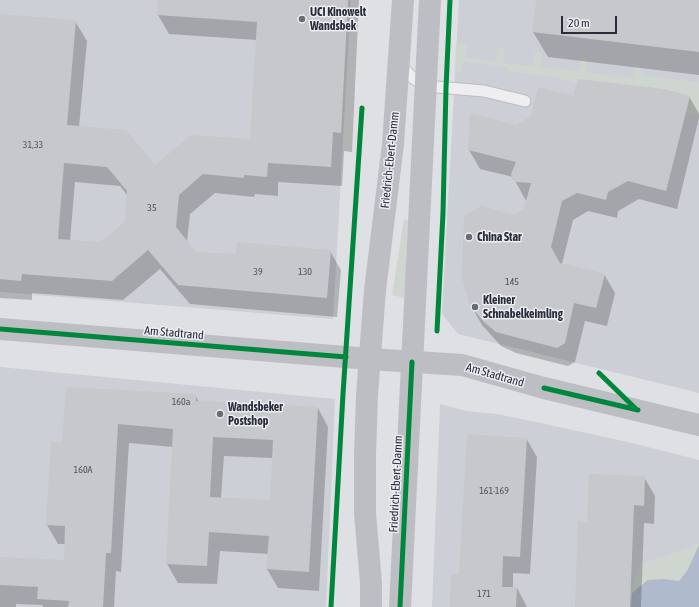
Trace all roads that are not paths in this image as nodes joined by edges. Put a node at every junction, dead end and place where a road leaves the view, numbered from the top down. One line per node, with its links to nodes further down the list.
1 (403, 0): 3 (main road, Friedrich-Ebert-Damm)
2 (430, 0): 4 (main road, Friedrich-Ebert-Damm)
3 (399, 64): 4 (lane); 7 (main road, Friedrich-Ebert-Damm)
4 (426, 86): 5 (lane); 8 (main road, Friedrich-Ebert-Damm)
5 (525, 101)
6 (0, 329): 7 (main road, Am Stadtrand)
7 (370, 359): 8 (main road, Am Stadtrand); 10 (main road, Friedrich-Ebert-Damm)
8 (412, 362): 9 (main road, Am Stadtrand); 11 (main road, Friedrich-Ebert-Damm)
9 (699, 425)
10 (371, 607)
11 (400, 607)

